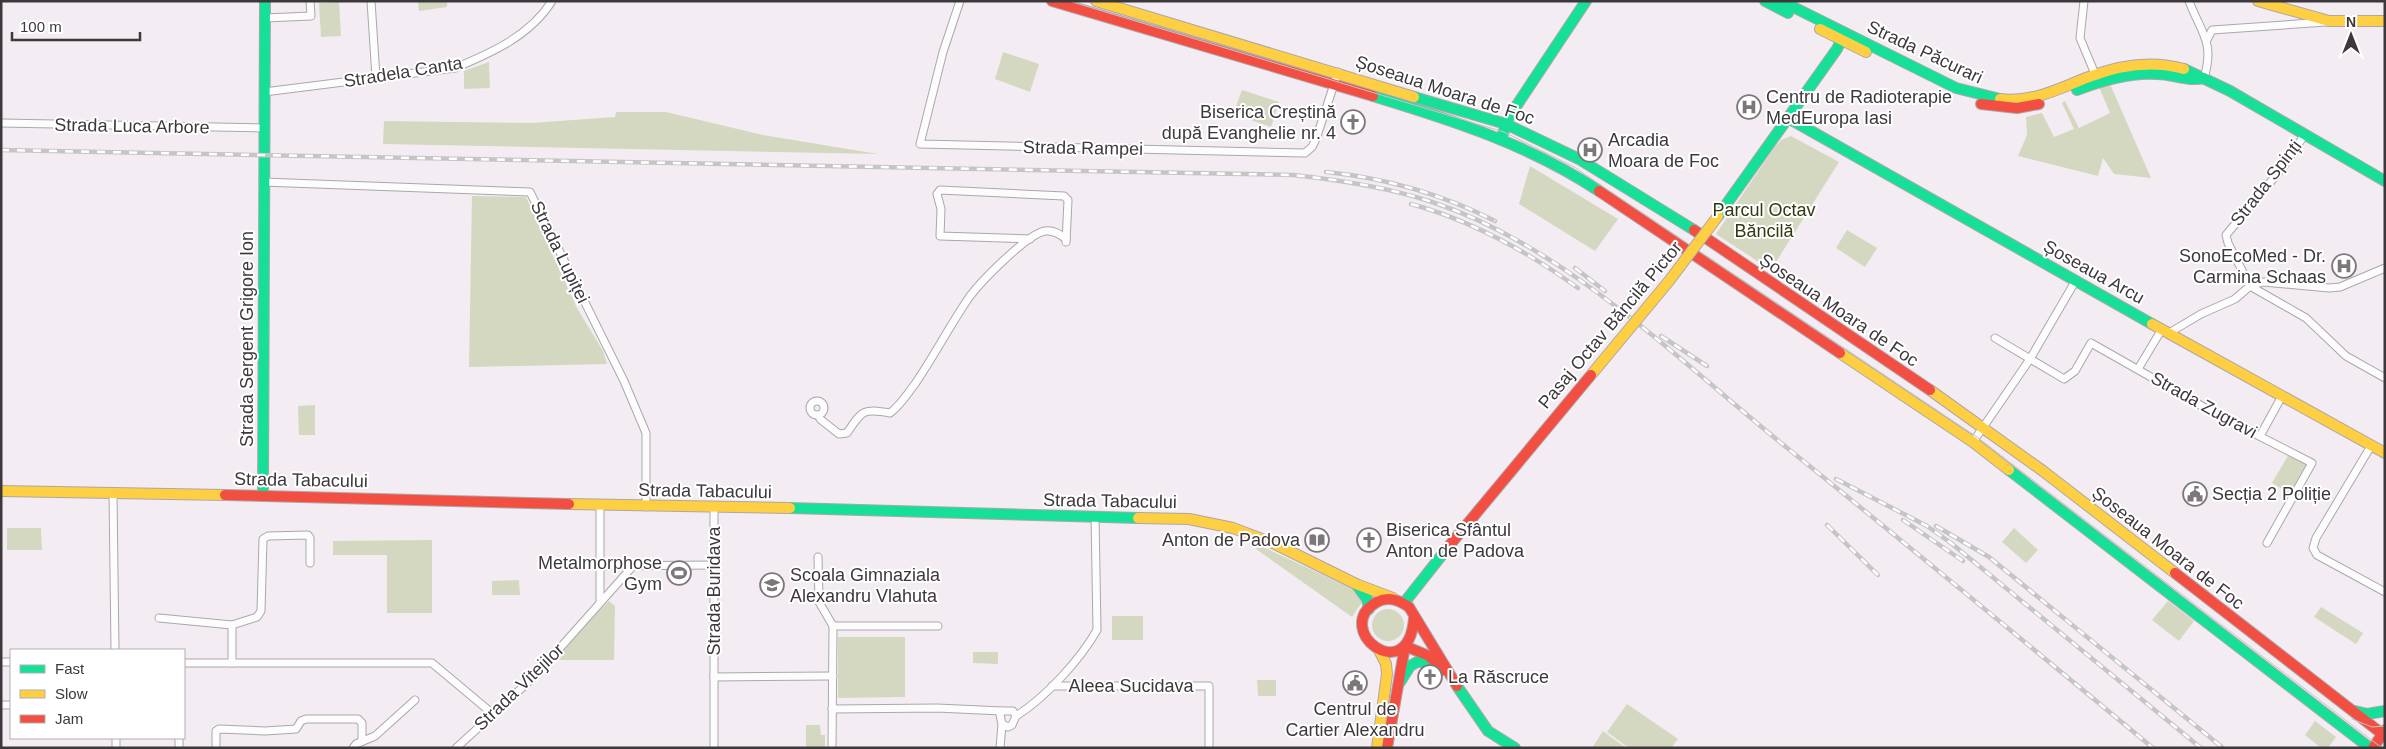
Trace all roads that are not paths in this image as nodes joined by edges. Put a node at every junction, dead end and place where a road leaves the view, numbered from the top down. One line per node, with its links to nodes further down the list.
1 (265, 1): 14 (main road)
2 (310, 1): 14 (street)
3 (371, 1): 21 (street)
4 (552, 1): 21 (street, Stradela Canta)
5 (960, 1): 23 (street, Strada Rampei)
6 (1052, 1): 23 (main road, Șoseaua Moara de Foc)
7 (1096, 1): 19 (main road, Șoseaua Moara de Foc)
8 (1586, 1): 27 (main road)
9 (1765, 1): 17 (main road, Strada Păcurari)
10 (1782, 1): 17 (main road, Strada Păcurari)
11 (2084, 1): 20 (street)
12 (2190, 1): 18 (street)
13 (2258, 1): 15 (main road)
14 (265, 18): 24 (main road)
15 (2328, 21): 16 (main road); 18 (street)
16 (2385, 21)
17 (1843, 36): 20 (main road, Strada Păcurari); 22 (main road, Strada Păcurari); 25 (main road, Pasaj Octav Băncilă Pictor)
18 (2208, 40): 22 (street)
19 (1338, 72): 23 (street, Strada Rampei); 27 (main road, Șoseaua Moara de Foc)
20 (2095, 74): 22 (main road, Strada Păcurari)
21 (376, 77): 24 (street, Stradela Canta)
22 (2204, 78): 29 (main road, Strada Păcurari)
23 (1334, 85): 30 (main road, Șoseaua Moara de Foc)
24 (264, 92): 28 (main road)
25 (1788, 118): 35 (main road, Șoseaua Arcu); 66 (main road, Pasaj Octav Băncilă Pictor, bridge)
26 (1, 123): 28 (street, Strada Luca Arbore)
27 (1506, 124): 30 (main road); 44 (main road, Șoseaua Moara de Foc)
28 (264, 128): 32 (main road, Strada Sergent Grigore Ion)
29 (2304, 134): 31 (main road, Strada Păcurari); 36 (street, Strada Spinți)
30 (1501, 139): 46 (main road, Șoseaua Moara de Foc)
31 (2385, 181)
32 (263, 182): 51 (main road, Strada Sergent Grigore Ion); 54 (street, Strada Lupiței)
33 (1030, 239): 33 (street); 43 (street)
34 (2385, 268): 36 (street)
35 (2076, 280): 37 (main road, Șoseaua Arcu); 39 (street)
36 (2250, 286): 37 (street); 41 (street)
37 (2166, 331): 40 (street); 42 (main road, Șoseaua Arcu)
38 (1995, 338): 39 (street)
39 (2030, 359): 40 (street, Strada Zugravi); 44 (street)
40 (2138, 369): 45 (street, Strada Zugravi)
41 (2385, 378)
42 (2282, 396): 45 (street); 47 (main road, Șoseaua Arcu)
43 (819, 415)
44 (1984, 428): 46 (street); 86 (main road, Șoseaua Moara de Foc)
45 (2260, 436): 56 (street, Strada Zugravi)
46 (1974, 442): 104 (main road, Șoseaua Moara de Foc)
47 (2372, 446): 48 (main road, Șoseaua Arcu); 63 (street)
48 (2385, 453)
49 (1, 491): 50 (main road, Strada Tabacului)
50 (113, 493): 51 (main road, Strada Tabacului); 74 (street)
51 (262, 495): 52 (main road, Strada Tabacului)
52 (600, 506): 54 (main road, Strada Tabacului); 60 (street)
53 (714, 506): 54 (main road, Strada Tabacului); 55 (main road, Strada Tabacului); 59 (street, Strada Buridava)
54 (646, 507)
55 (1095, 516): 62 (main road, Strada Tabacului); 81 (street)
56 (2266, 543)
57 (818, 557): 71 (street)
58 (310, 563): 70 (street)
59 (714, 564): 61 (street); 80 (street, Strada Buridava)
60 (600, 566): 61 (street); 65 (street)
61 (632, 566): 65 (street, Strada Vitejilor)
62 (1356, 584): 64 (main road, Strada Tabacului); 67 (main road)
63 (2385, 592)
64 (1393, 598): 66 (main road); 67 (main road)
65 (600, 602): 89 (street, Strada Vitejilor)
66 (1404, 603): 69 (main road)
67 (1369, 609): 75 (main road)
68 (159, 618): 70 (street)
69 (1414, 618): 73 (main road); 78 (main road)
70 (232, 625): 77 (street)
71 (833, 626): 72 (street); 79 (street)
72 (938, 626)
73 (1405, 646): 75 (main road); 78 (main road); 82 (main road)
74 (116, 649)
75 (1379, 650): 101 (main road)
76 (185, 663): 77 (street)
77 (232, 663): 89 (street)
78 (1448, 674): 83 (main road)
79 (833, 676): 80 (street, Strada Buridava); 85 (street)
80 (714, 677): 97 (street, Strada Buridava)
81 (1052, 686): 90 (street); 100 (street, Aleea Sucidava)
82 (1396, 689): 83 (main road); 102 (main road)
83 (1459, 691): 103 (main road)
84 (415, 700): 93 (street)
85 (832, 709): 87 (street); 98 (street)
86 (2352, 710): 88 (main road); 92 (main road, Șoseaua Moara de Foc)
87 (1002, 711): 90 (street); 91 (street)
88 (2385, 712)
89 (493, 714): 96 (street, Strada Vitejilor)
90 (1016, 716): 91 (street)
91 (1002, 724): 99 (street)
92 (2384, 733): 104 (main road)
93 (362, 741): 94 (street); 95 (street)
94 (216, 748)
95 (353, 748)
96 (456, 748)
97 (714, 748)
98 (832, 748)
99 (1000, 748)
100 (1209, 748)
101 (1377, 748)
102 (1387, 748)
103 (1515, 748)
104 (2372, 748)

